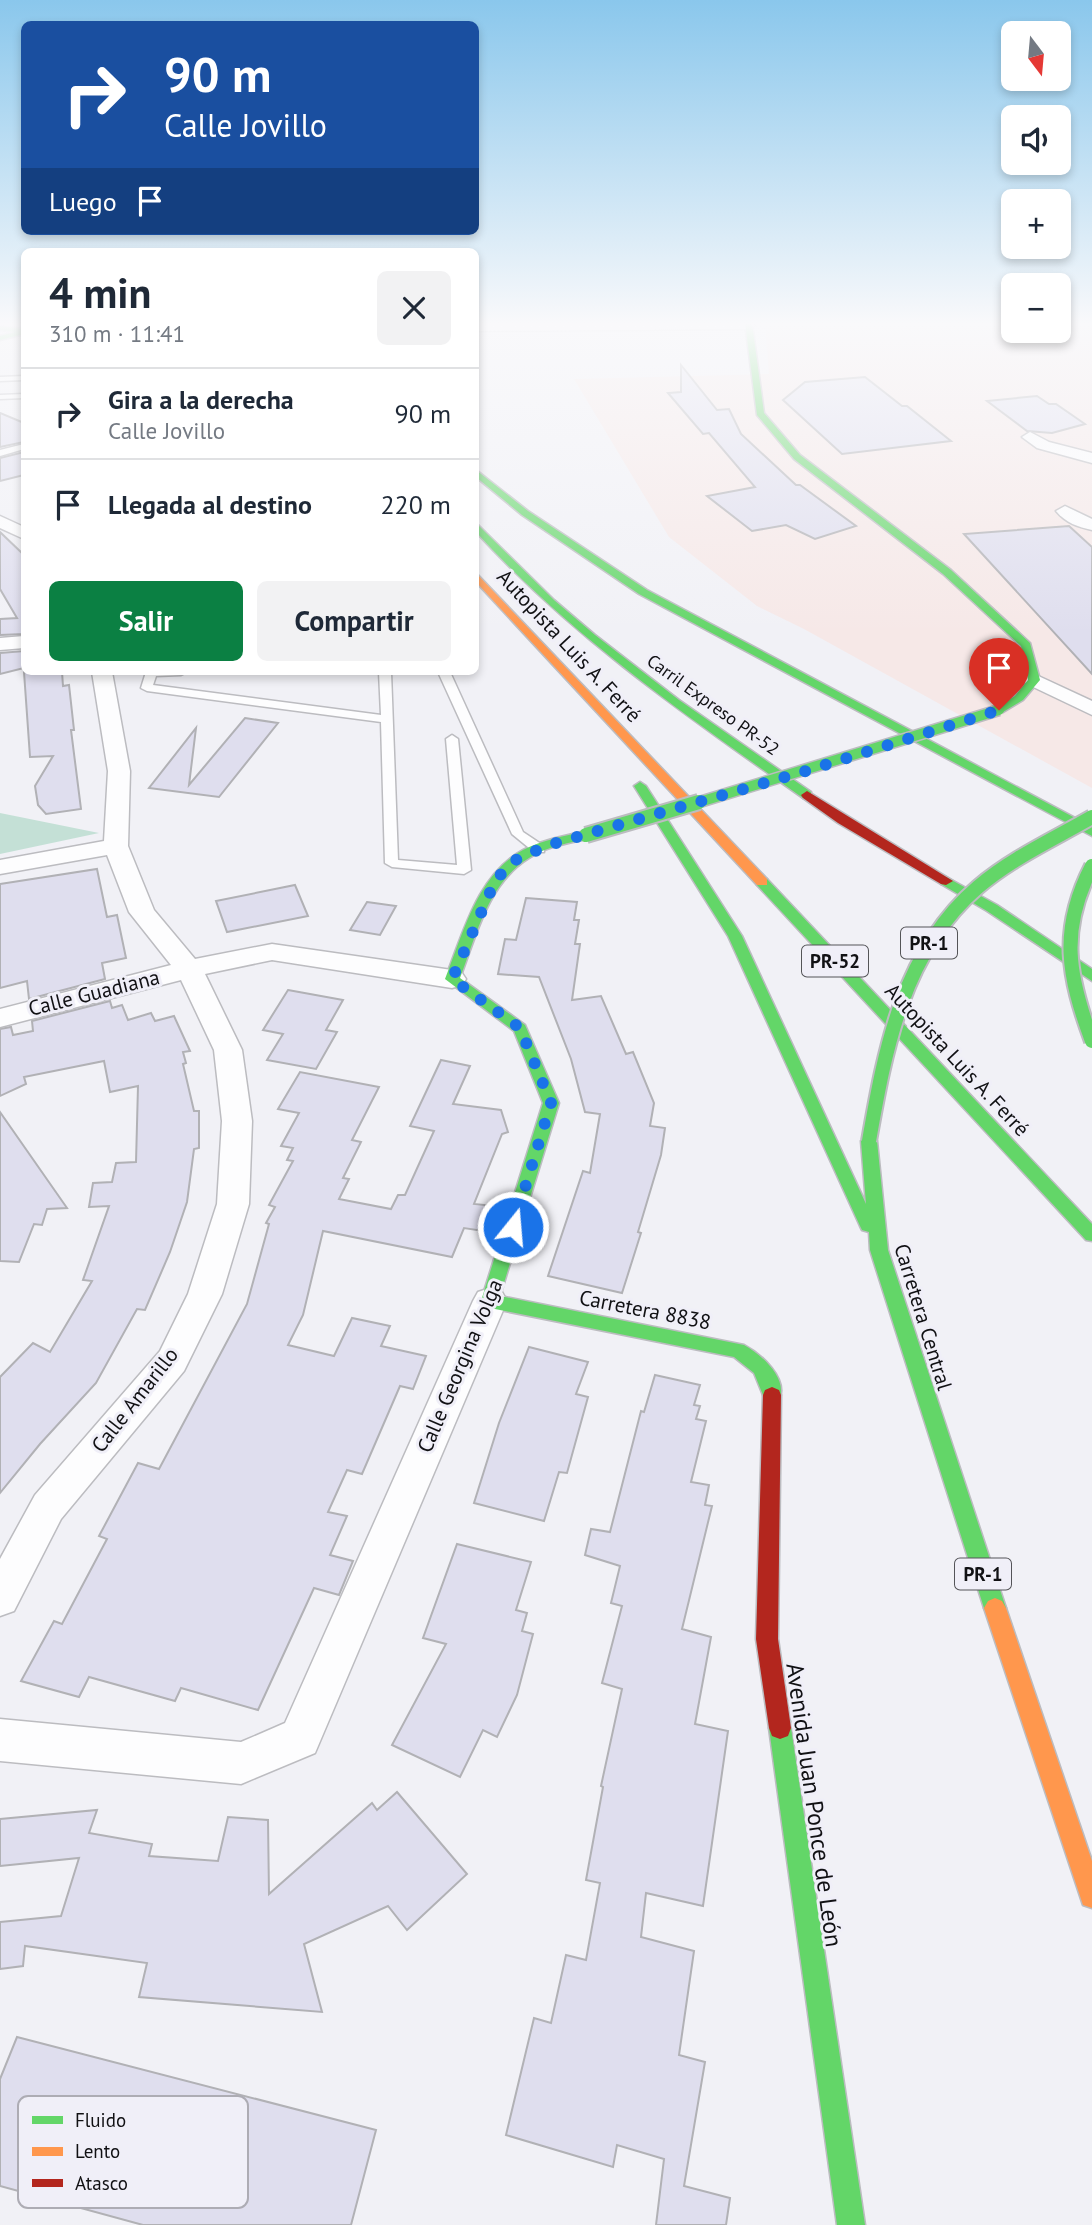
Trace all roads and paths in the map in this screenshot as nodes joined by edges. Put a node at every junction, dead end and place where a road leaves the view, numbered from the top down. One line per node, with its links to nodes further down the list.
1 (772, 427): 20 (main road)
2 (1030, 437): 5 (street)
3 (21, 448): 4 (lane)
4 (0, 453)
5 (1092, 458)
6 (479, 475): 28 (main road)
7 (1065, 512): 10 (street)
8 (21, 519): 9 (street)
9 (1, 522): 12 (street)
10 (1092, 525)
11 (479, 530): 34 (main road, Carril Expreso PR-52)
12 (21, 532)
13 (479, 579): 21 (main road, Autopista Luis A. Ferré / PR-52)
14 (21, 642): 15 (street)
15 (0, 644)
16 (103, 675): 29 (street, Calle Amarillo)
17 (150, 675): 23 (lane)
18 (385, 675): 23 (lane)
19 (445, 675): 30 (lane)
20 (1034, 680): 22 (street); 30 (main road, bridge)
21 (578, 687): 25 (main road); 38 (main road, Autopista Luis A. Ferré / PR-52)
22 (1092, 709)
23 (387, 719): 24 (lane)
24 (452, 739)
25 (621, 755)
26 (635, 778): 39 (main road)
27 (1092, 817): 39 (main road, Carretera Central / PR-1, bridge)
28 (1088, 839)
29 (116, 846): 32 (street); 33 (street, Calle Amarillo)
30 (539, 849): 35 (main road)
31 (1092, 866): 37 (main road, bridge)
32 (0, 867)
33 (188, 969): 35 (street, Calle Georgina Volga); 36 (street, Calle Guadiana); 42 (street, Calle Amarillo)
34 (1092, 976)
35 (452, 979): 40 (main road, Calle Georgina Volga)
36 (0, 1017)
37 (1092, 1041)
38 (1092, 1235)
39 (879, 1250): 44 (main road, Carretera Central / PR-1)
40 (490, 1301): 41 (main road, Carretera 8838); 43 (street, Calle Georgina Volga)
41 (772, 1390): 45 (main road, Avenida Juan Ponce de León)
42 (0, 1598)
43 (0, 1740)
44 (1092, 1896)
45 (851, 2225)

